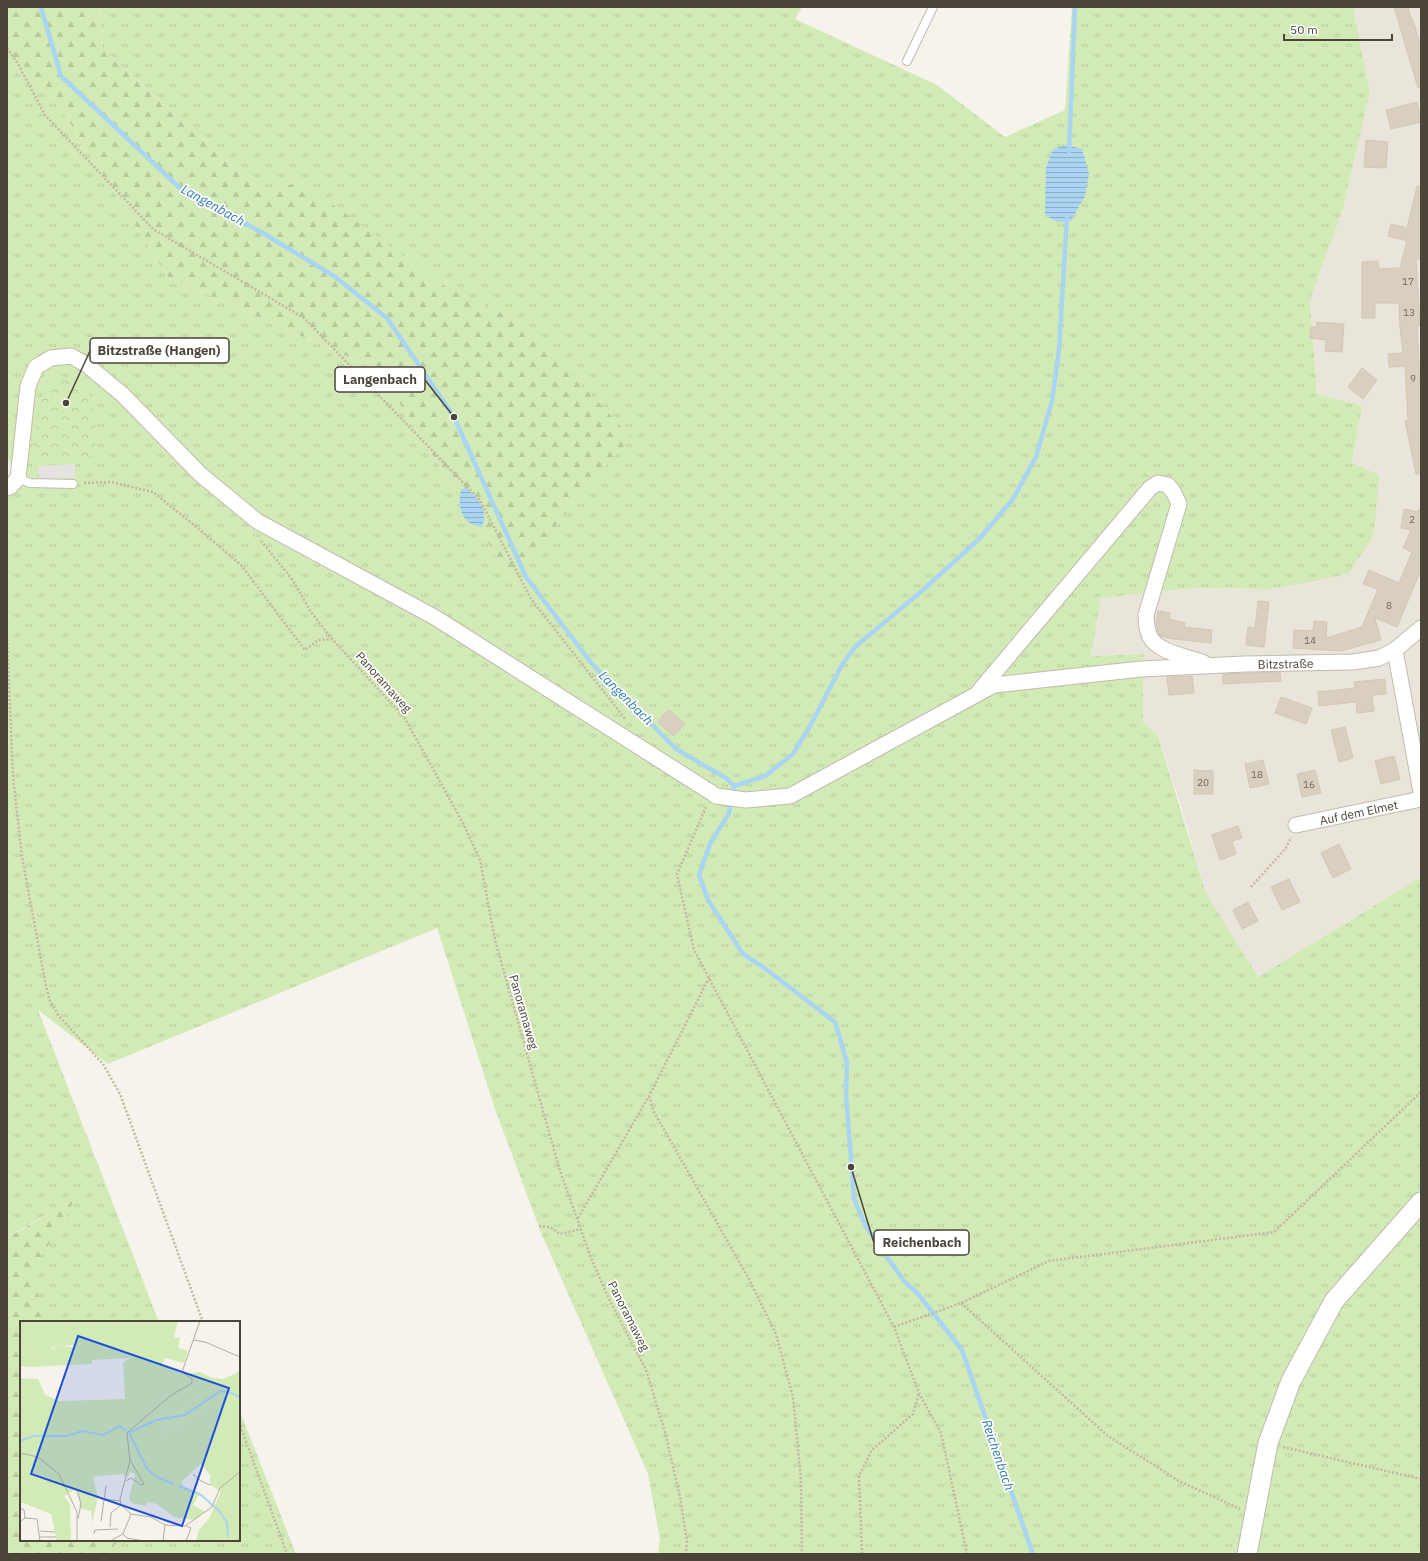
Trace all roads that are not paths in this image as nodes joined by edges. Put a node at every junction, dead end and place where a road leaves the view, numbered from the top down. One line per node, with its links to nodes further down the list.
1 (933, 7): 2 (lane)
2 (908, 61)
3 (13, 483): 4 (lane); 8 (street, Bitzstraße)
4 (73, 484)
5 (1421, 628): 6 (street, Bitzstraße)
6 (1395, 650): 7 (street, Bitzstraße); 9 (street)
7 (1212, 665): 8 (street, Bitzstraße); 8 (street)
8 (975, 696)
9 (1421, 792)
10 (1421, 799): 11 (street, Auf dem Elmet)
11 (1296, 825)
12 (1421, 1202): 13 (street)
13 (1247, 1554)

